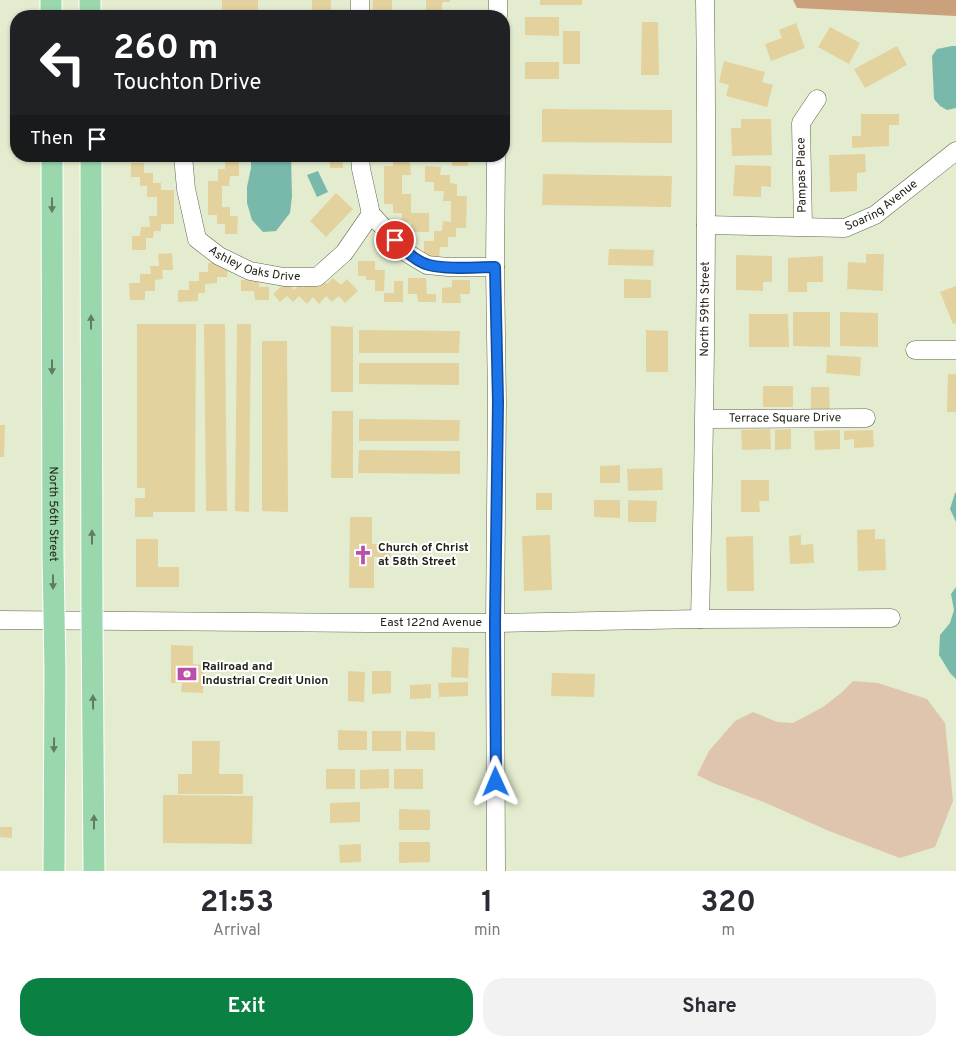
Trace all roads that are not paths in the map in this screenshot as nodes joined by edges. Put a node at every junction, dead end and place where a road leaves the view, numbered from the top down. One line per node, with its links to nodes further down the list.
1 (705, 0): 10 (street, North 59th Street)
2 (818, 99): 11 (street, Pampas Place)
3 (956, 151): 11 (street, Soaring Avenue)
4 (52, 162): 20 (main road, North 56th Street, one-way to 20)
5 (91, 162): 21 (main road, one-way to 5)
6 (184, 162): 9 (street, Ashley Oaks Drive)
7 (360, 162): 9 (street)
8 (496, 162): 12 (street)
9 (372, 214): 12 (street)
10 (706, 225): 11 (street, Soaring Avenue); 16 (street, North 59th Street)
11 (803, 226)
12 (495, 267): 22 (street)
13 (915, 350): 14 (street)
14 (956, 350)
15 (866, 418): 16 (street, Terrace Square Drive)
16 (705, 419): 18 (street, North 59th Street)
17 (891, 618): 18 (street, East 122nd Avenue)
18 (700, 619): 22 (street, East 122nd Avenue)
19 (0, 620): 20 (street, East 122nd Avenue)
20 (54, 620): 21 (street, East 122nd Avenue); 23 (main road, North 56th Street, one-way to 23)
21 (92, 621): 22 (street, East 122nd Avenue); 24 (main road, one-way to 21)
22 (495, 623): 25 (street)
23 (54, 871)
24 (94, 871)
25 (496, 871)

